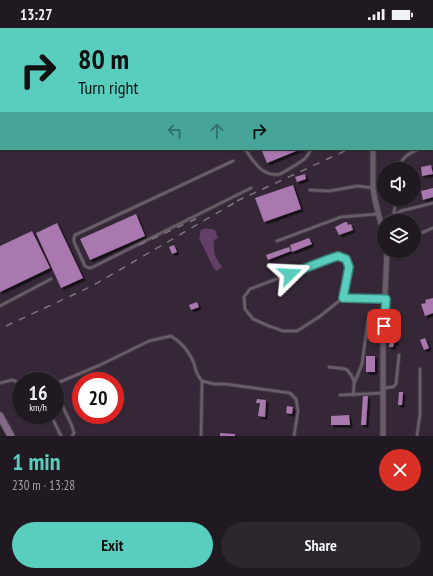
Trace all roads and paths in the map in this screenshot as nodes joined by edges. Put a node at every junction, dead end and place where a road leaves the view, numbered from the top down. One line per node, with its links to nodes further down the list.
1 (246, 150): 2 (lane)
2 (311, 150)
3 (373, 150): 8 (street)
4 (417, 150): 6 (lane)
5 (233, 161): 7 (lane)
6 (400, 162)
7 (252, 188)
8 (373, 188): 9 (lane); 13 (street)
9 (310, 190)
10 (433, 203): 14 (lane)
11 (395, 206): 14 (lane)
12 (377, 214): 17 (lane)
13 (378, 214)
14 (394, 214)
15 (433, 228): 16 (lane)
16 (421, 233)
17 (277, 241)
18 (387, 258): 21 (street)
19 (51, 279): 22 (lane)
20 (343, 298): 20 (lane); 21 (lane)
21 (386, 299): 32 (street)
22 (0, 306)
23 (368, 320): 31 (lane)
24 (399, 355): 32 (lane)
25 (329, 367): 31 (lane)
26 (420, 369): 44 (lane)
27 (12, 380): 30 (lane)
28 (64, 380): 29 (lane)
29 (202, 381): 41 (lane); 42 (lane)
30 (0, 383)
31 (354, 384): 33 (lane)
32 (383, 391): 33 (lane); 43 (street)
33 (353, 394): 34 (lane)
34 (340, 395)
35 (64, 410): 40 (lane)
36 (0, 416): 38 (main road)
37 (55, 424): 39 (lane)
38 (10, 436)
39 (61, 436)
40 (72, 436)
41 (201, 436)
42 (294, 436)
43 (384, 436)
44 (417, 436)

